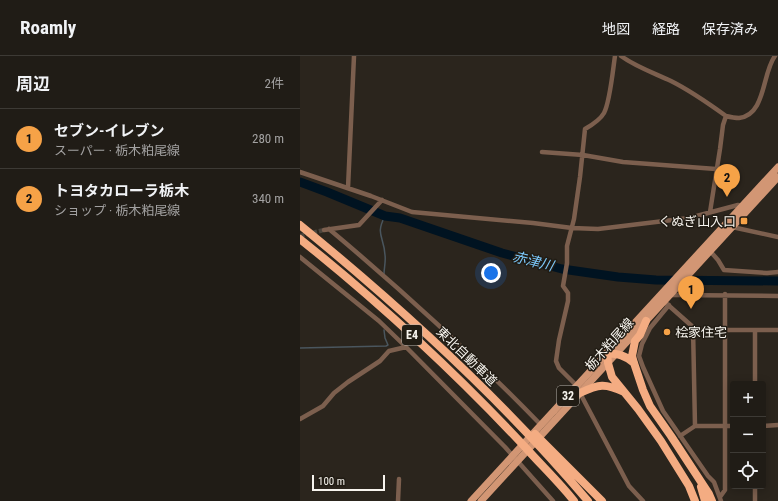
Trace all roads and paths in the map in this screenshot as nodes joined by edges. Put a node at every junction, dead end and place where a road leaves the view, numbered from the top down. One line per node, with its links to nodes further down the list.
1 (354, 56): 12 (street)
2 (615, 56): 7 (street)
3 (620, 56): 5 (street)
4 (776, 56): 5 (street)
5 (726, 116): 9 (street)
6 (542, 152): 7 (street)
7 (583, 155): 9 (street); 18 (street)
8 (778, 167): 14 (main road, 32)
9 (716, 169): 15 (street)
10 (300, 172): 12 (street)
11 (778, 178): 14 (main road, 32)
12 (348, 188): 13 (street)
13 (382, 200): 18 (street); 41 (street)
14 (745, 208): 15 (street); 17 (main road, 32); 25 (main road, 32)
15 (710, 212): 18 (street)
16 (300, 225): 48 (highway, 東北自動車道 / E4)
17 (732, 227): 19 (street); 21 (main road, 32)
18 (572, 228): 38 (street)
19 (778, 237)
20 (300, 239): 59 (highway, 東北自動車道 / E4)
21 (710, 251): 23 (street); 25 (main road, 32)
22 (300, 257): 32 (street)
23 (778, 272)
24 (725, 294): 25 (street); 26 (street); 29 (street)
25 (667, 296): 27 (main road, 栃木粕尾線 / 32); 28 (street); 33 (main road, 栃木粕尾線 / 32); 47 (street)
26 (778, 296)
27 (646, 321): 34 (main road, 栃木粕尾線 / 32); 36 (highway)
28 (693, 327): 29 (street); 43 (street)
29 (725, 330): 30 (street); 44 (street)
30 (755, 330): 31 (street); 37 (street)
31 (778, 330)
32 (406, 347): 40 (street); 49 (street)
33 (607, 353): 34 (highway); 35 (highway); 38 (main road, 栃木粕尾線 / 32)
34 (616, 354): 35 (main road, 栃木粕尾線 / 32); 36 (highway)
35 (608, 363): 38 (main road, 栃木粕尾線 / 32); 39 (highway)
36 (634, 363): 50 (highway)
37 (755, 381)
38 (578, 390): 39 (highway); 41 (main road, 栃木粕尾線 / 32); 49 (main road, 栃木粕尾線 / 32); 62 (street)
39 (626, 394): 51 (highway)
40 (300, 420)
41 (541, 425): 49 (main road, 栃木粕尾線 / 32)
42 (778, 425): 46 (street)
43 (695, 426): 44 (street); 47 (street)
44 (726, 426): 45 (street); 54 (street)
45 (730, 426)
46 (766, 426)
47 (680, 436): 54 (street)
48 (542, 446): 60 (highway); 61 (highway)
49 (515, 458): 56 (main road, 栃木粕尾線 / 32); 57 (main road, 栃木粕尾線 / 32); 58 (street)
50 (693, 470): 65 (highway); 66 (highway)
51 (682, 475): 63 (highway); 64 (highway)
52 (399, 479): 55 (street)
53 (755, 489): 67 (street)
54 (720, 499)
55 (398, 501)
56 (472, 501)
57 (481, 501)
58 (553, 501)
59 (574, 501)
60 (588, 501)
61 (602, 501)
62 (643, 501)
63 (695, 501)
64 (701, 501)
65 (705, 501)
66 (712, 501)
67 (755, 501)

